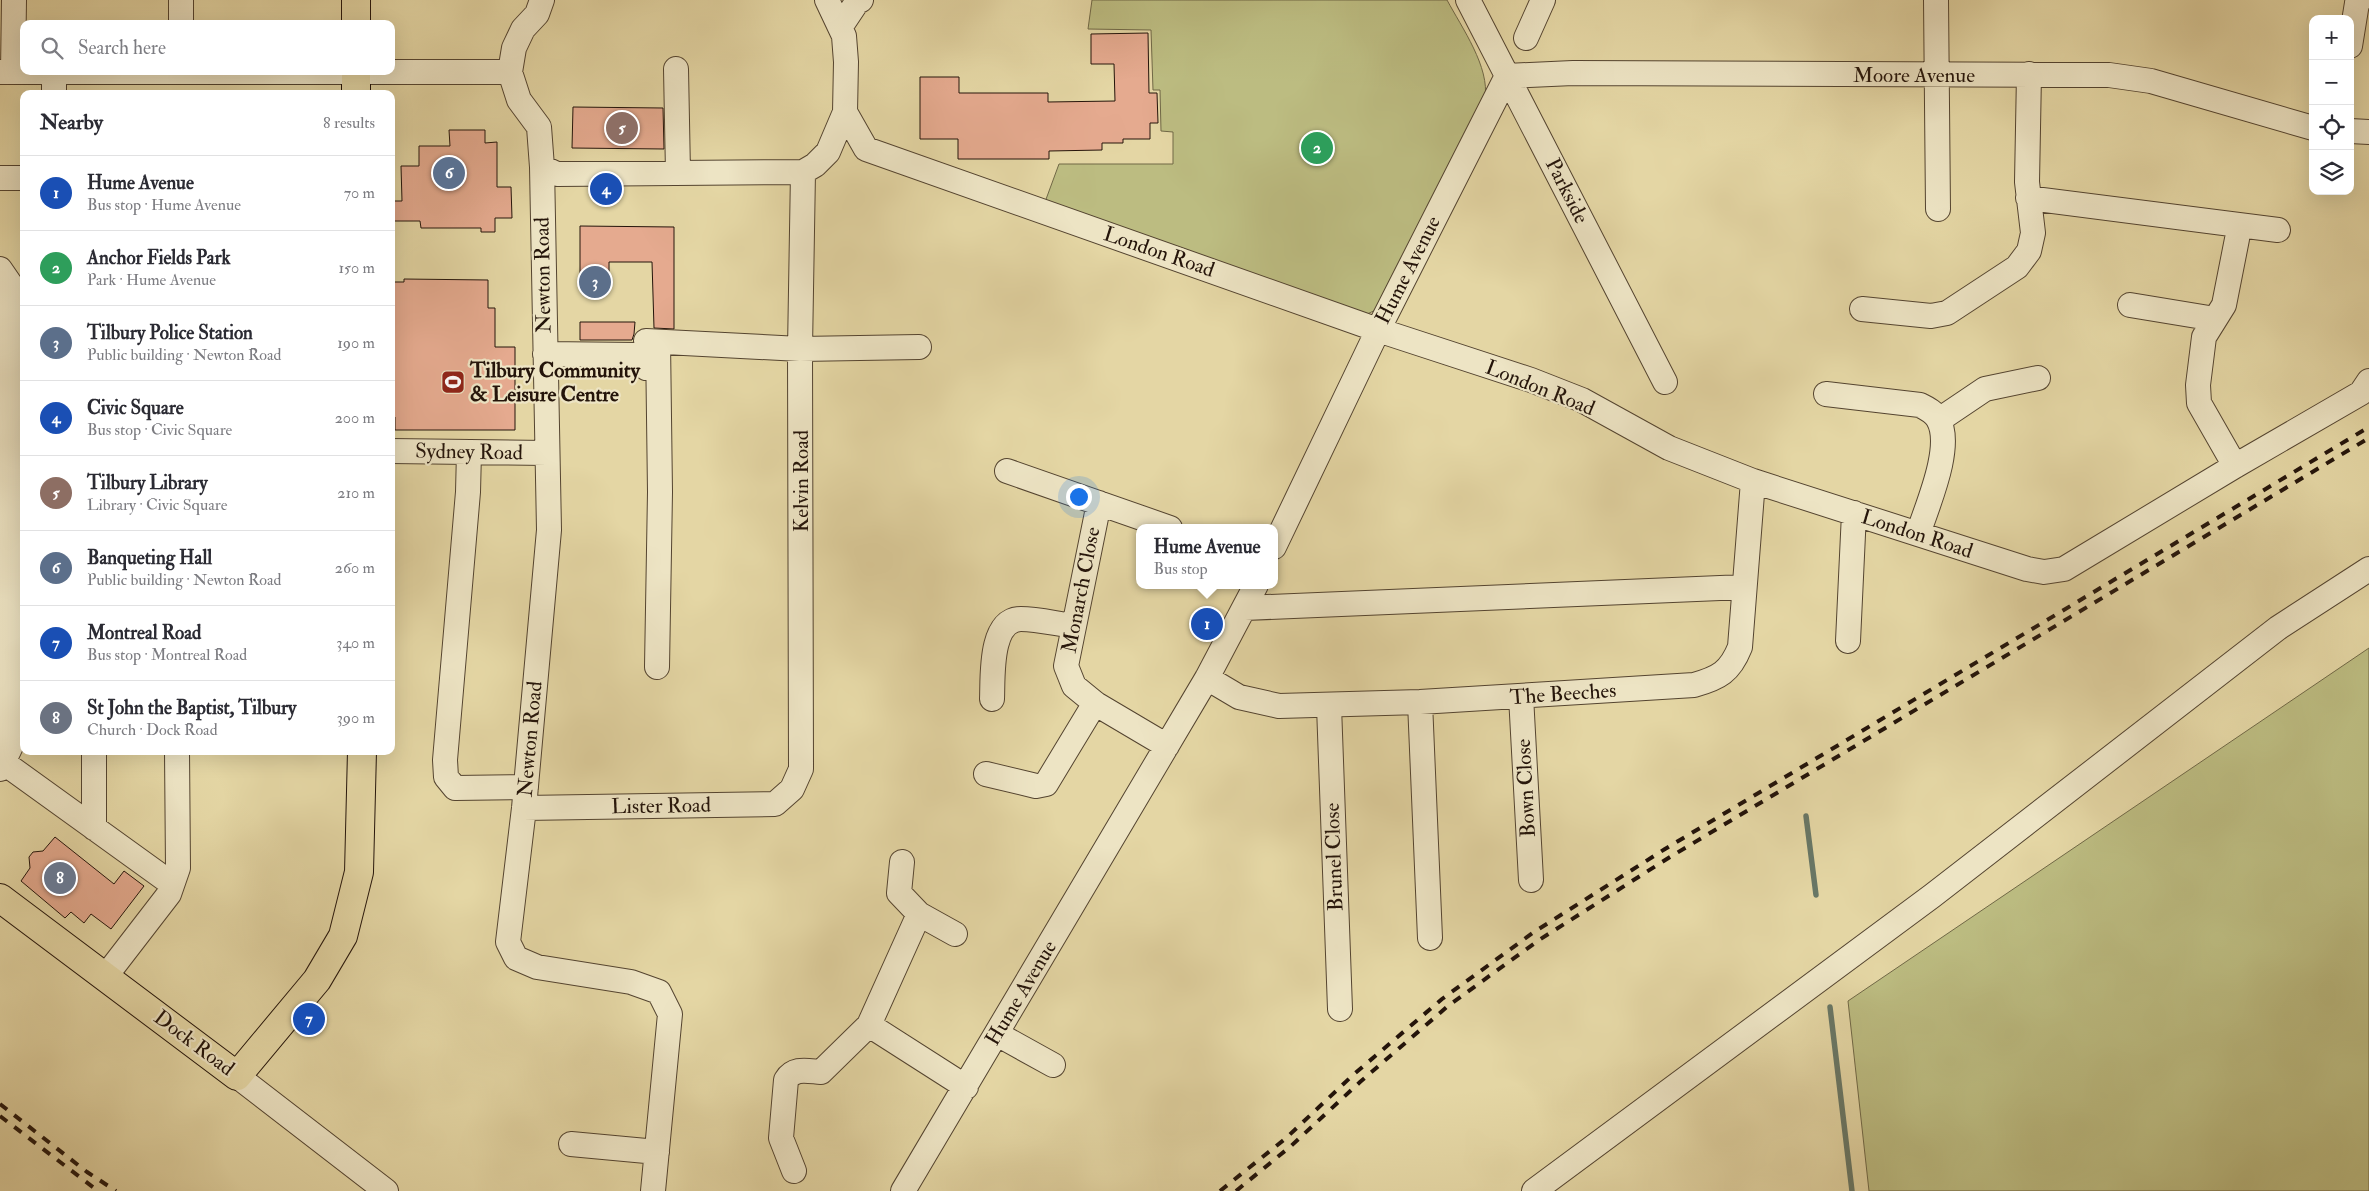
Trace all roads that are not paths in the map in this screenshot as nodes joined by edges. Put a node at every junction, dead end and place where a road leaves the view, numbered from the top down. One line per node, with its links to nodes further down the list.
1 (14, 0): 17 (street)
2 (181, 0): 11 (street)
3 (356, 0): 12 (main road)
4 (542, 0): 19 (street)
5 (827, 0): 14 (street)
6 (861, 0): 14 (street)
7 (1468, 0): 24 (street, Parkside)
8 (1543, 0): 15 (street)
9 (1936, 0): 23 (street)
10 (2360, 0): 13 (street)
11 (181, 20)
12 (356, 20)
13 (2354, 21)
14 (841, 26): 27 (street)
15 (1526, 38)
16 (676, 69): 34 (street)
17 (7, 72): 25 (street)
18 (395, 72): 19 (street)
19 (510, 72): 32 (street, Newton Road)
20 (2029, 74): 23 (street, Moore Avenue); 28 (street, Moore Avenue); 37 (street)
21 (146, 75): 25 (street)
22 (356, 75): 26 (main road)
23 (1936, 75): 24 (street, Moore Avenue); 38 (street)
24 (1507, 76): 45 (street, Hume Avenue); 52 (street, Parkside)
25 (54, 83)
26 (356, 90)
27 (845, 112): 31 (street); 33 (street)
28 (2309, 127)
29 (2354, 131): 30 (street)
30 (2369, 132)
31 (866, 149): 33 (street); 45 (street, London Road)
32 (542, 166): 34 (street); 48 (street, Newton Road)
33 (812, 166): 34 (street); 47 (street, Kelvin Road)
34 (678, 173)
35 (0, 178): 36 (street)
36 (20, 178)
37 (2028, 198): 39 (street); 43 (street)
38 (1938, 209)
39 (2278, 230)
40 (2237, 239): 44 (street)
41 (0, 269): 55 (street)
42 (2130, 305): 44 (street)
43 (1862, 309)
44 (2215, 319): 59 (street)
45 (1378, 330): 61 (street, London Road); 66 (street, Hume Avenue)
46 (919, 348): 47 (street)
47 (800, 349): 74 (street); 87 (street, Kelvin Road)
48 (545, 354): 49 (street); 58 (street, Newton Road)
49 (646, 368)
50 (2038, 378): 54 (street)
51 (2369, 381): 59 (street, London Road)
52 (1665, 382)
53 (1826, 394): 54 (street)
54 (1939, 420): 65 (street)
55 (11, 450): 67 (street)
56 (395, 451): 57 (street, Sydney Road)
57 (469, 452): 58 (street, Sydney Road); 88 (street, Lister Road)
58 (547, 453): 88 (street, Newton Road)
59 (2235, 466): 65 (street, London Road)
60 (1006, 471): 62 (street, Monarch Close)
61 (1753, 481): 63 (street, London Road); 69 (street, The Beeches)
62 (1099, 503): 64 (street, Monarch Close); 72 (street, Monarch Close)
63 (1854, 513): 65 (street, London Road); 73 (street)
64 (1159, 524)
65 (1918, 534)
66 (1278, 539)
67 (11, 544): 85 (street)
68 (2369, 569): 110 (street)
69 (1744, 587): 71 (street); 76 (street, The Beeches)
70 (1254, 589): 71 (street, Hume Avenue)
71 (1245, 608): 75 (street, Hume Avenue)
72 (1074, 626): 77 (street); 79 (street, Monarch Close)
73 (1848, 641)
74 (657, 667)
75 (1207, 678): 80 (street, The Beeches); 81 (street, Hume Avenue)
76 (1521, 696): 78 (street, The Beeches); 91 (street, Bown Close)
77 (992, 699)
78 (1420, 702): 80 (street, The Beeches); 96 (street)
79 (1095, 703): 81 (street, Monarch Close); 86 (street)
80 (1329, 706): 98 (street, Brunel Close)
81 (1167, 746): 100 (street, Hume Avenue)
82 (94, 755): 89 (street)
83 (177, 755): 92 (street)
84 (362, 755): 102 (main road)
85 (1, 764): 89 (street)
86 (986, 774)
87 (792, 789): 88 (street, Lister Road)
88 (525, 798): 105 (street, Newton Road)
89 (94, 828): 92 (street)
90 (902, 862): 94 (street)
91 (1531, 880)
92 (172, 884): 97 (street)
93 (0, 898): 97 (main road, Dock Road)
94 (919, 914): 95 (street); 99 (street)
95 (955, 934)
96 (1430, 938)
97 (105, 977): 102 (main road, Dock Road)
98 (1340, 1009)
99 (869, 1025): 103 (street); 106 (street)
100 (997, 1034): 101 (street); 103 (street, Hume Avenue)
101 (1053, 1065)
102 (237, 1076): 107 (street, Dock Road)
103 (966, 1087): 109 (street, Hume Avenue)
104 (571, 1144): 105 (street)
105 (657, 1152): 108 (street, Newton Road)
106 (794, 1171)
107 (386, 1191)
108 (653, 1191)
109 (903, 1191)
110 (1534, 1191)

